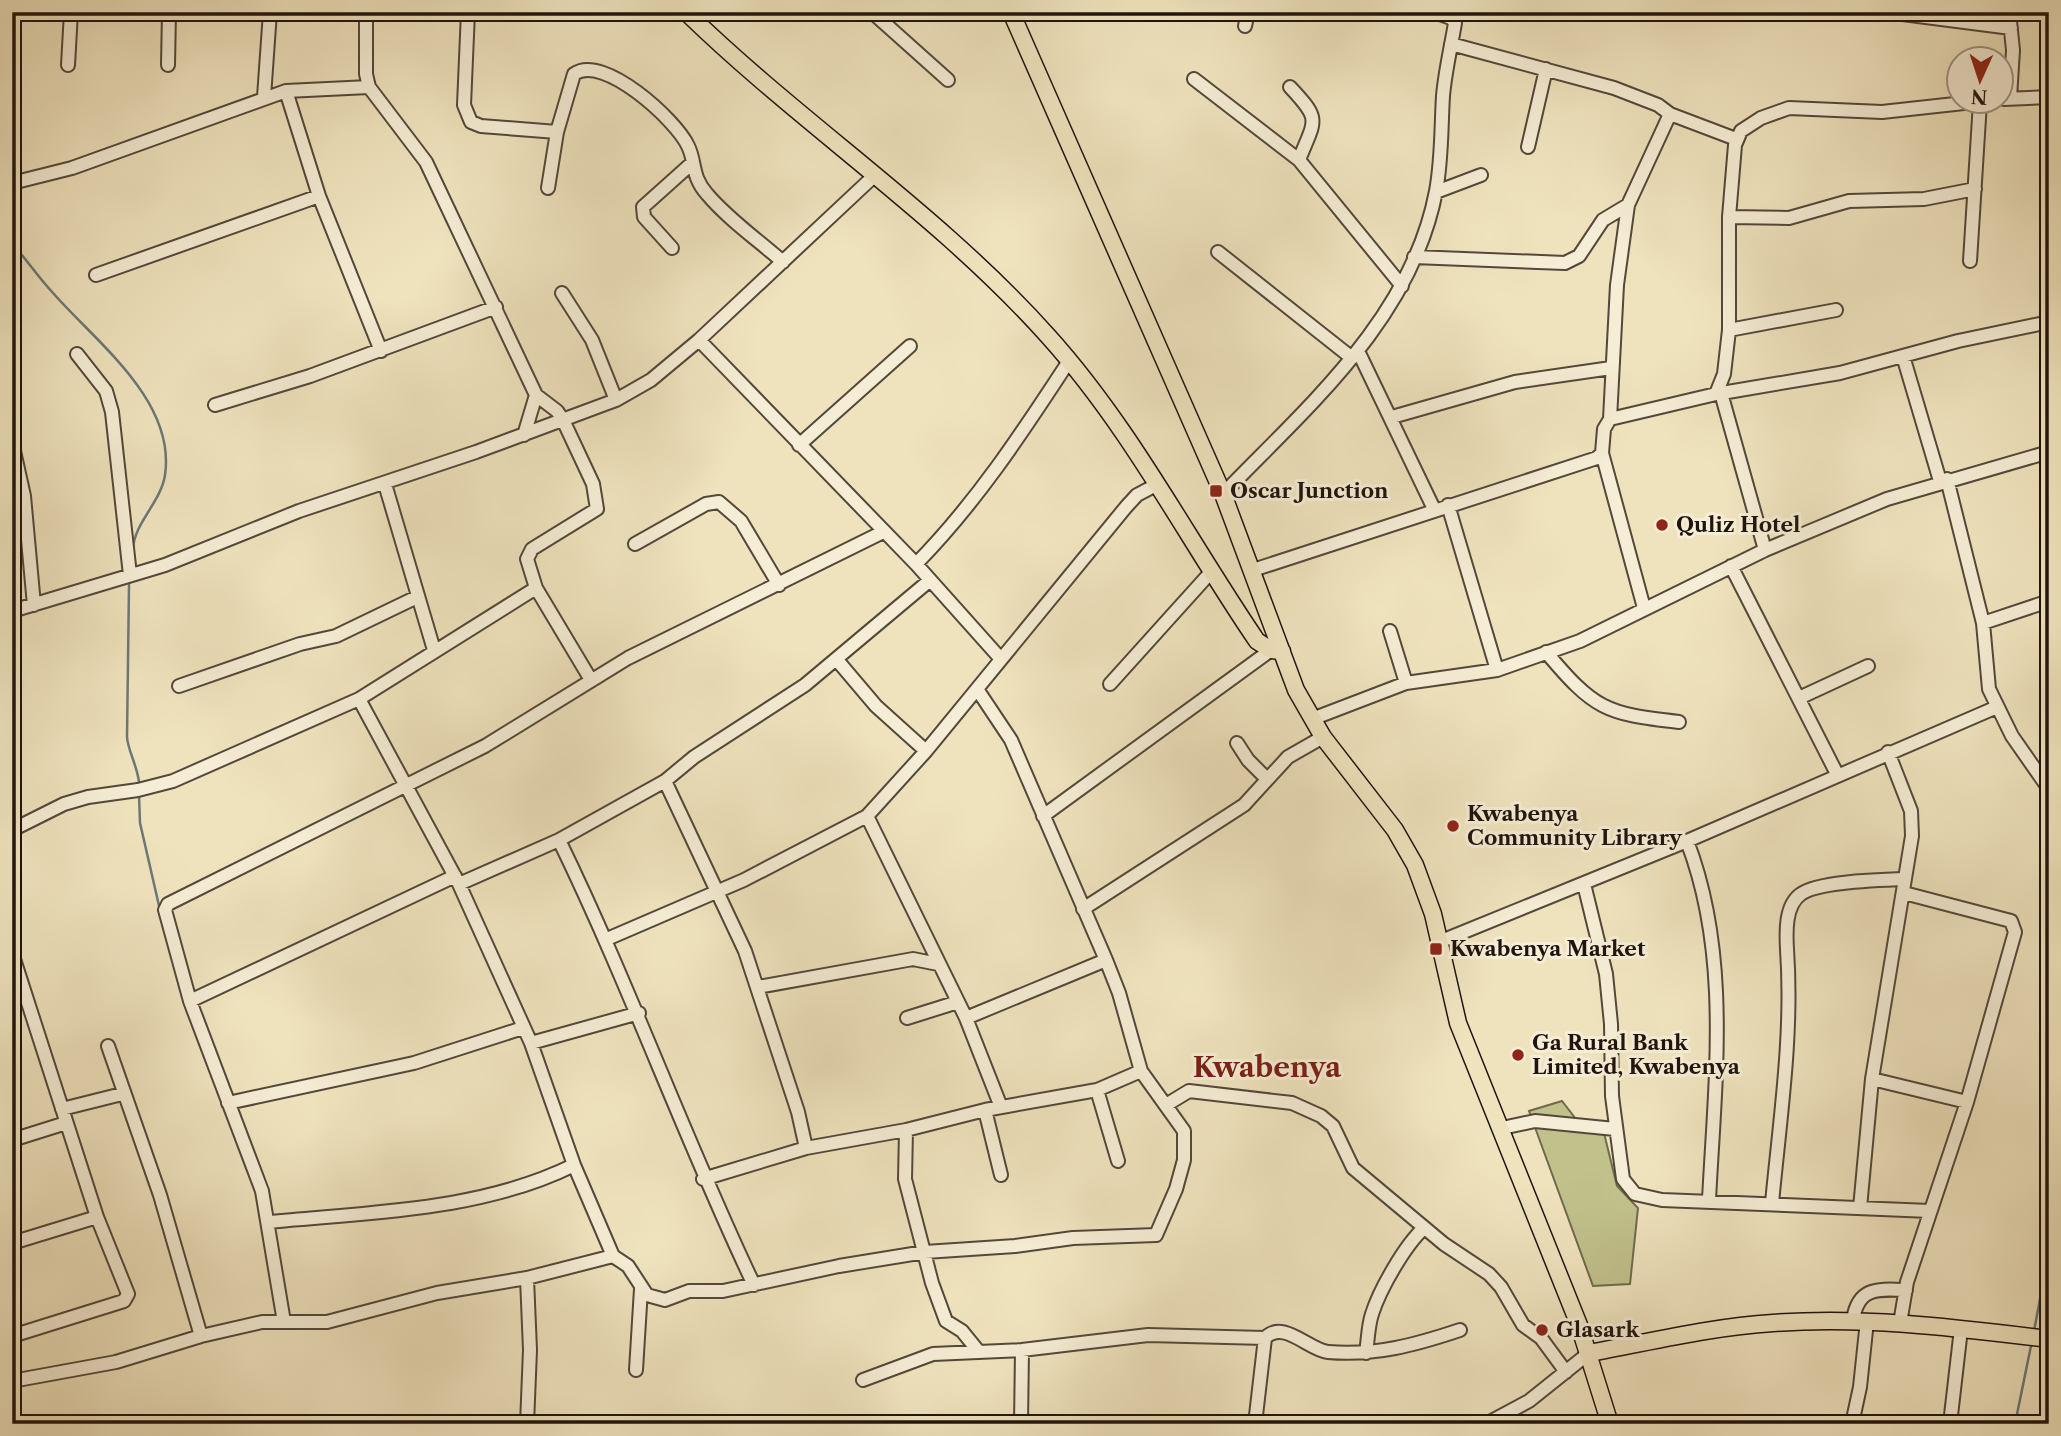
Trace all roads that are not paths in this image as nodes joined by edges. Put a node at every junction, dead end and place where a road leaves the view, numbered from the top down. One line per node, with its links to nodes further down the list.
1 (71, 12): 17 (street)
2 (169, 12): 18 (street)
3 (270, 12): 25 (street)
4 (366, 12): 22 (street)
5 (468, 12): 31 (street)
6 (686, 12): 36 (main road)
7 (872, 12): 21 (street)
8 (1012, 12): 80 (main road)
9 (1248, 12): 13 (street)
10 (1434, 12): 15 (street)
11 (1887, 12): 14 (street)
12 (2009, 12): 14 (street)
13 (1245, 26)
14 (2011, 28): 16 (street)
15 (1451, 44): 19 (street); 41 (street)
16 (2010, 46)
17 (68, 65)
18 (168, 65)
19 (1546, 69): 29 (street); 33 (street)
20 (1194, 79): 34 (street)
21 (948, 80)
22 (369, 87): 24 (street); 53 (street)
23 (1290, 87): 34 (street)
24 (286, 90): 25 (street); 42 (street)
25 (264, 97): 38 (street)
26 (2049, 97): 27 (street)
27 (2016, 99)
28 (1946, 105): 32 (street)
29 (1670, 114): 32 (street); 43 (street)
30 (1979, 116): 40 (street)
31 (557, 132): 35 (street); 39 (street)
32 (1736, 139): 44 (street)
33 (1528, 148)
34 (1299, 160): 51 (street)
35 (691, 164): 45 (street); 49 (street)
36 (874, 176): 49 (street); 63 (main road)
37 (1481, 176): 41 (street)
38 (12, 183)
39 (548, 188)
40 (1975, 190): 44 (street); 48 (street)
41 (1436, 192): 47 (street)
42 (319, 196): 50 (street); 59 (street)
43 (1628, 205): 47 (street); 64 (street)
44 (1729, 217): 56 (street)
45 (672, 248)
46 (1219, 253): 61 (street)
47 (1414, 257): 51 (street)
48 (1970, 261)
49 (783, 262): 57 (street)
50 (96, 275)
51 (1402, 286): 61 (street)
52 (562, 293): 67 (street)
53 (496, 307): 59 (street); 66 (street)
54 (1836, 310): 56 (street)
55 (2049, 322): 62 (street)
56 (1729, 330): 65 (street)
57 (699, 340): 67 (street); 74 (street)
58 (910, 346): 74 (street)
59 (381, 351): 68 (street)
60 (77, 354): 90 (street)
61 (1355, 354): 69 (street); 80 (street)
62 (1903, 356): 65 (street); 77 (street)
63 (1069, 361): 79 (main road); 86 (street)
64 (1611, 368): 69 (street); 70 (street)
65 (1718, 394): 70 (street); 85 (street)
66 (536, 395): 71 (street); 72 (street)
67 (616, 400): 71 (street)
68 (215, 405)
69 (1392, 417): 82 (street)
70 (1610, 419): 76 (street)
71 (563, 420): 72 (street); 93 (street)
72 (524, 435): 78 (street)
73 (12, 442): 96 (street)
74 (799, 445): 83 (street)
75 (2049, 452): 77 (street)
76 (1602, 453): 81 (street); 97 (street)
77 (1943, 480): 85 (street); 99 (street)
78 (385, 484): 90 (street); 94 (street)
79 (1158, 484): 89 (main road); 104 (street)
80 (1223, 494): 88 (main road)
81 (1448, 505): 82 (street); 107 (street)
82 (1434, 509): 88 (street)
83 (883, 532): 86 (street); 92 (street)
84 (635, 544): 92 (street)
85 (1765, 550): 87 (street)
86 (916, 564): 91 (street)
87 (1731, 566): 97 (street); 113 (street)
88 (1253, 570): 102 (main road)
89 (1211, 572): 102 (main road); 110 (street)
90 (130, 575): 96 (street)
91 (929, 581): 104 (street); 105 (street)
92 (779, 585): 108 (street)
93 (536, 588): 101 (street); 108 (street)
94 (417, 597): 101 (street); 111 (street)
95 (2049, 601): 99 (street)
96 (34, 605): 98 (street)
97 (1644, 608): 103 (street)
98 (12, 611)
99 (1983, 623): 115 (street)
100 (1390, 631): 109 (street)
101 (434, 650): 114 (street)
102 (1277, 651): 116 (main road); 128 (street)
103 (1546, 652): 107 (street); 117 (street)
104 (1000, 658): 112 (street)
105 (837, 660): 120 (street); 124 (street)
106 (1868, 666): 113 (street)
107 (1497, 670): 109 (street)
108 (591, 680): 125 (street)
109 (1406, 683): 116 (street)
110 (1110, 684)
111 (180, 686)
112 (977, 689): 120 (street); 128 (street)
113 (1799, 698): 122 (street)
114 (359, 699): 125 (street); 129 (street)
115 (1997, 707): 121 (street); 126 (street)
116 (1312, 719): 118 (main road)
117 (1679, 722)
118 (1323, 737): 123 (street); 140 (main road)
119 (1237, 743): 123 (street)
120 (926, 751): 127 (street)
121 (1888, 752): 122 (street); 132 (street)
122 (1836, 774): 131 (street)
123 (1267, 779): 137 (street)
124 (665, 781): 130 (street); 135 (street)
125 (408, 786): 133 (street); 146 (street)
126 (2049, 789)
127 (867, 816): 135 (street); 138 (street)
128 (1043, 816): 137 (street)
129 (12, 830)
130 (559, 839): 133 (street); 139 (street)
131 (1687, 841): 134 (street); 174 (street)
132 (1905, 879): 136 (street); 175 (street)
133 (457, 880): 146 (street); 151 (street)
134 (1584, 884): 140 (street); 166 (street)
135 (718, 890): 139 (street); 145 (street)
136 (1904, 893): 155 (street); 158 (street)
137 (1083, 909): 143 (street)
138 (926, 938): 142 (street); 144 (street)
139 (607, 939): 148 (street)
140 (1439, 942): 165 (main road)
141 (12, 953): 162 (street)
142 (913, 959): 144 (street); 145 (street)
143 (1106, 960): 150 (street); 154 (street)
144 (939, 964): 147 (street)
145 (758, 987): 169 (street)
146 (190, 1001): 159 (street)
147 (958, 1002): 149 (street); 150 (street)
148 (639, 1013): 152 (street); 173 (street)
149 (907, 1018)
150 (966, 1018): 161 (street)
151 (523, 1028): 152 (street); 159 (street)
152 (531, 1043): 171 (street)
153 (108, 1046): 157 (street)
154 (1141, 1071): 156 (street); 160 (street)
155 (1872, 1079): 158 (street); 176 (street)
156 (1097, 1090): 161 (street); 170 (street)
157 (122, 1094): 162 (street); 194 (street)
158 (1967, 1102): 177 (street)
159 (228, 1103): 179 (street)
160 (1166, 1105): 180 (street); 182 (street)
161 (1000, 1107): 163 (street)
162 (62, 1109): 164 (street)
163 (985, 1110): 167 (street); 172 (street)
164 (66, 1123): 168 (street); 178 (street)
165 (1502, 1128): 166 (street); 200 (main road)
166 (1615, 1129): 174 (street)
167 (906, 1130): 169 (street); 182 (street)
168 (12, 1140)
169 (807, 1148): 173 (street)
170 (1118, 1161)
171 (574, 1165): 179 (street); 183 (street)
172 (1001, 1175)
173 (704, 1179): 185 (street)
174 (1709, 1200): 175 (street)
175 (1772, 1203): 176 (street)
176 (1860, 1208): 177 (street)
177 (1930, 1211): 187 (street)
178 (97, 1217): 181 (street); 193 (street)
179 (269, 1222): 189 (street)
180 (1424, 1228): 199 (street); 202 (street)
181 (12, 1243)
182 (925, 1252): 185 (street); 198 (street)
183 (613, 1256): 184 (street); 186 (street)
184 (527, 1278): 189 (street); 205 (street)
185 (754, 1284): 186 (street)
186 (640, 1289): 201 (street)
187 (1906, 1290): 188 (street); 190 (street)
188 (1860, 1321): 190 (main road); 200 (main road); 210 (street)
189 (284, 1322): 194 (street)
190 (1900, 1323): 191 (main road)
191 (1961, 1329): 196 (main road); 211 (street)
192 (1460, 1331): 199 (street)
193 (12, 1336)
194 (201, 1336): 204 (street)
195 (1265, 1338): 197 (street); 199 (street); 207 (street)
196 (2046, 1338)
197 (1022, 1350): 198 (street); 206 (street)
198 (979, 1352): 203 (street)
199 (1366, 1353)
200 (1589, 1353): 202 (street); 209 (main road)
201 (636, 1370)
202 (1566, 1371): 208 (street)
203 (863, 1380)
204 (12, 1381)
205 (527, 1424)
206 (1021, 1424)
207 (1255, 1424)
208 (1486, 1424)
209 (1610, 1424)
210 (1852, 1424)
211 (1950, 1424)

